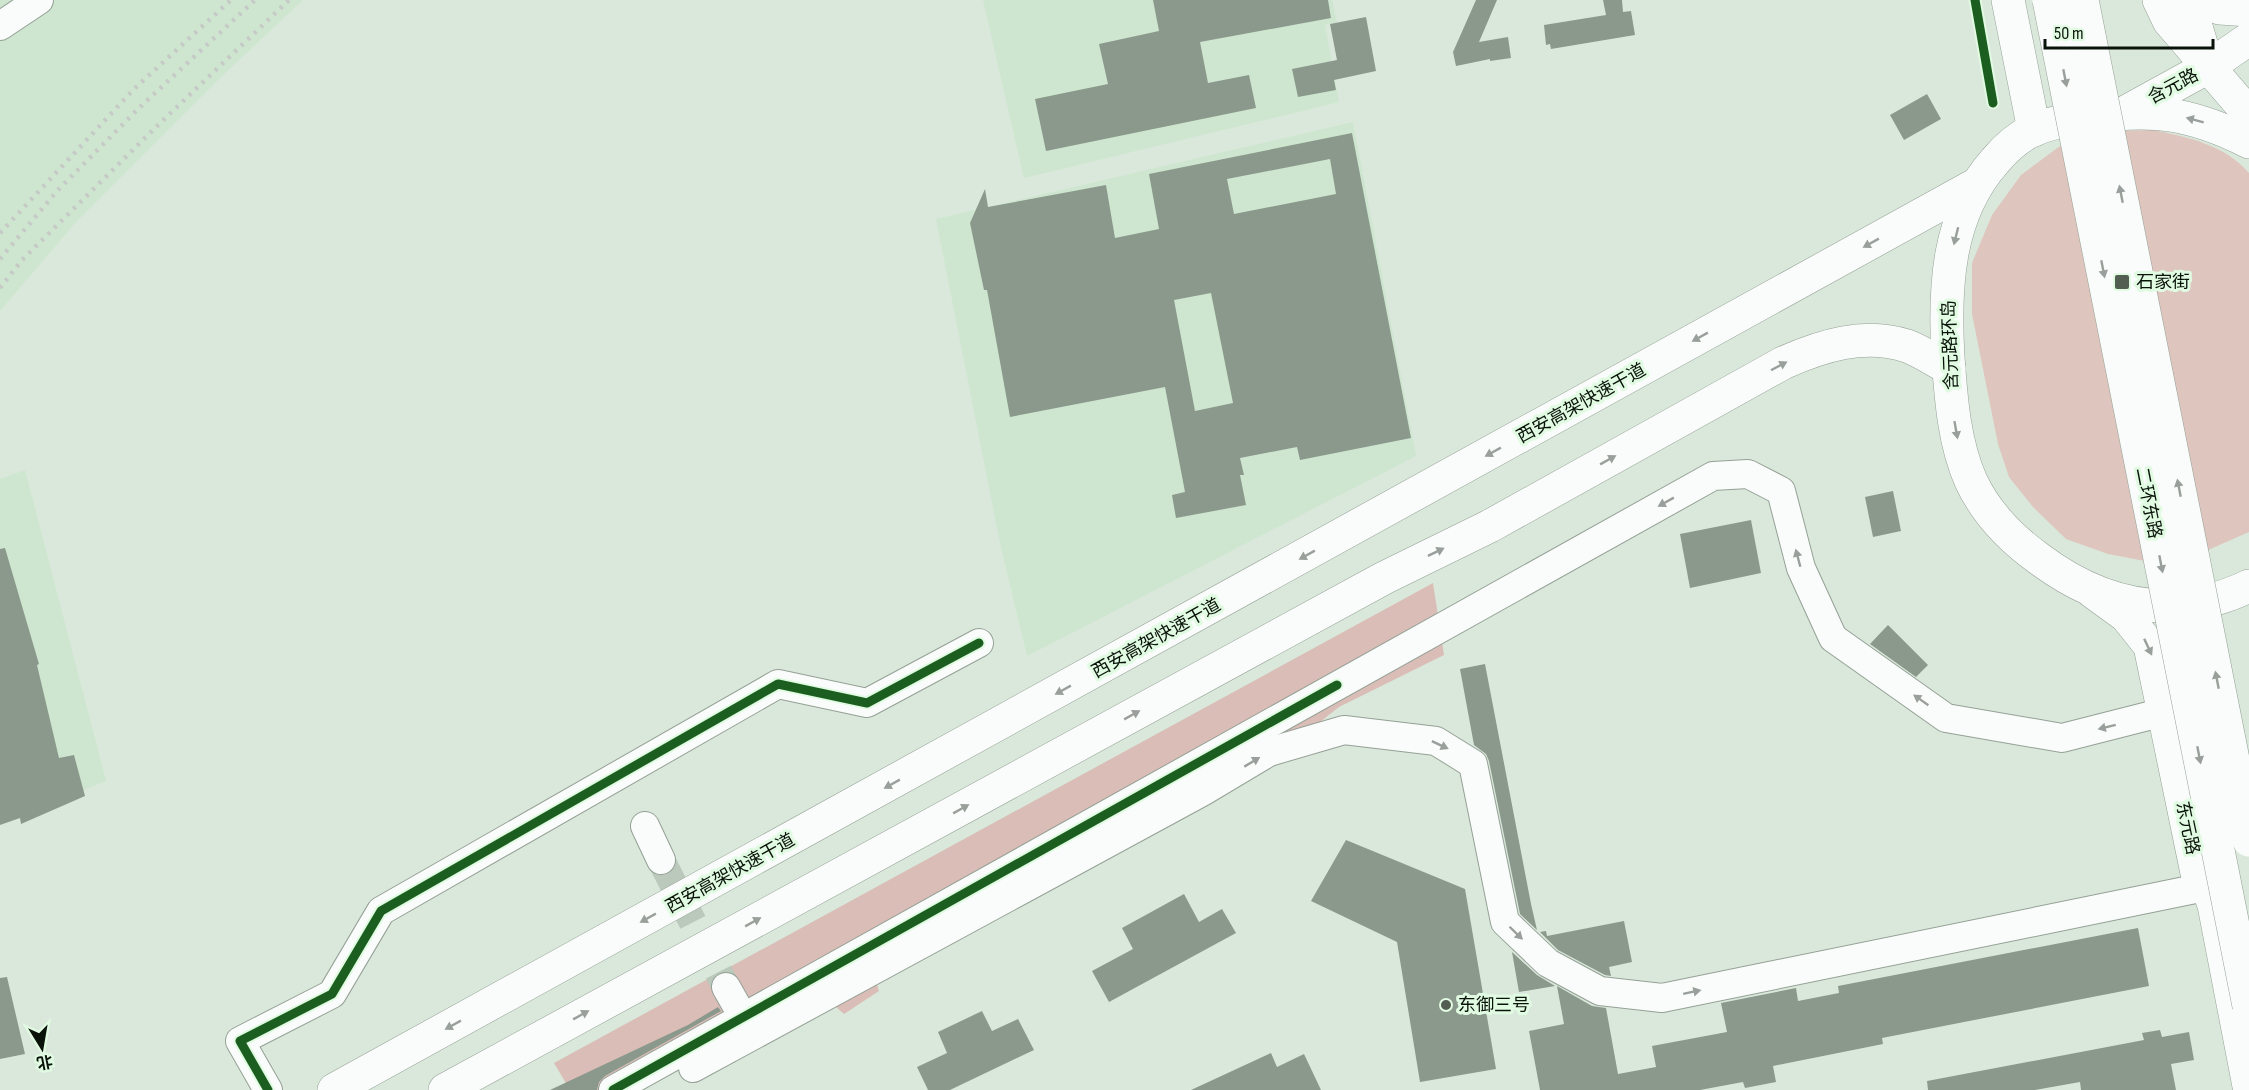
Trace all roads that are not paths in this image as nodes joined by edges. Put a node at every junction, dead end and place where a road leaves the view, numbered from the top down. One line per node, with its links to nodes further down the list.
1 (39, 0): 9 (street)
2 (2008, 0): 14 (main road)
3 (2049, 0): 28 (main road, 二环东路, one-way to 28, bridge)
4 (2082, 0): 23 (main road, 二环东路, one-way to 4, bridge)
5 (2159, 0): 11 (main road)
6 (2187, 0): 11 (main road)
7 (2199, 0): 8 (main road)
8 (2249, 10)
9 (0, 26)
10 (2249, 39): 11 (main road, 含元路)
11 (2208, 67): 12 (main road, 含元路); 13 (main road)
12 (2126, 111): 14 (main road, 含元路环岛); 15 (main road, 含元路环岛, one-way to 12)
13 (2249, 114)
14 (2034, 130): 16 (main road, 含元路环岛)
15 (2249, 142)
16 (1977, 184): 17 (main road, 含元路环岛, one-way to 17); 32 (main road, 西安高架快速干道, one-way to 32)
17 (1949, 368): 19 (main road, 含元路环岛, one-way to 19); 33 (main road, one-way to 17)
18 (2249, 586): 19 (main road, 含元路环岛)
19 (2093, 592): 21 (main road, 东元路, one-way to 21)
20 (979, 644): 31 (street)
21 (2164, 712): 24 (main road, 东元路); 29 (street, one-way to 29)
22 (645, 826): 25 (street)
23 (2249, 840)
24 (2192, 843): 26 (main road, 东元路); 30 (main road)
25 (661, 860)
26 (2200, 888): 35 (street, one-way to 26); 36 (main road, 东元路)
27 (726, 987): 29 (street)
28 (2249, 1006)
29 (743, 1017): 34 (street)
30 (2249, 1086)
31 (268, 1090)
32 (334, 1090)
33 (445, 1090)
34 (613, 1090)
35 (651, 1090)
36 (2236, 1090)

